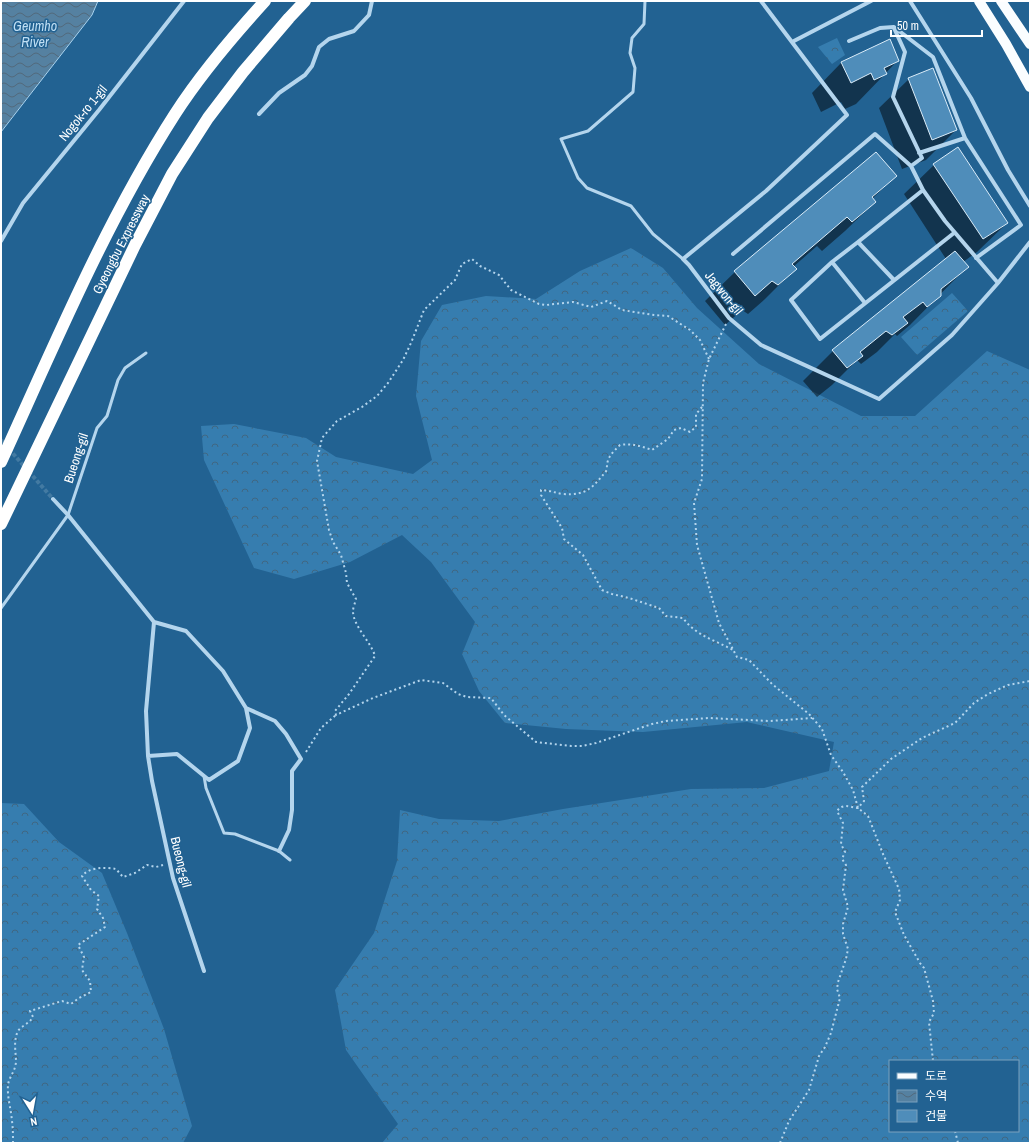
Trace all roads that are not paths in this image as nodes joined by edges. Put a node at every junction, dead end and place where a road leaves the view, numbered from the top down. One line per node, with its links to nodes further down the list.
1 (184, 1): 23 (street, Nogok-ro 1-gil)
2 (265, 1): 34 (highway, Gyeongbu Expressway)
3 (305, 1): 37 (highway, Gyeongbu Expressway)
4 (372, 1): 16 (street)
5 (645, 1): 28 (lane)
6 (761, 1): 12 (street)
7 (871, 1): 12 (street)
8 (910, 1): 21 (street)
9 (979, 1): 15 (main road)
10 (1001, 1): 14 (main road)
11 (894, 27): 13 (street); 17 (street); 18 (street)
12 (792, 42): 28 (street)
13 (849, 42)
14 (1030, 44)
15 (1030, 87)
16 (259, 114)
17 (965, 138): 18 (street); 27 (street)
18 (919, 153): 19 (street)
19 (911, 166): 20 (street); 26 (street)
20 (923, 190): 22 (street); 24 (street)
21 (1030, 206)
22 (954, 233): 27 (street); 30 (street)
23 (1, 241)
24 (858, 242): 29 (street); 30 (street)
25 (1030, 242): 31 (street, Jagwon-gil)
26 (733, 254)
27 (976, 258): 31 (street)
28 (683, 259): 31 (street, Jagwon-gil)
29 (832, 262): 32 (street); 32 (street)
30 (894, 280): 32 (street)
31 (998, 283)
32 (865, 303)
33 (146, 353): 36 (lane, Bueong-gil)
34 (1, 462)
35 (53, 499): 36 (street)
36 (68, 515): 38 (lane, Bueong-gil); 39 (street)
37 (1, 524)
38 (1, 608)
39 (154, 622): 40 (street); 41 (street, Bueong-gil)
40 (246, 708): 42 (street); 43 (street)
41 (148, 756): 42 (street); 45 (street, Bueong-gil)
42 (204, 776): 43 (lane)
43 (279, 850): 44 (lane)
44 (290, 860)
45 (204, 971)

